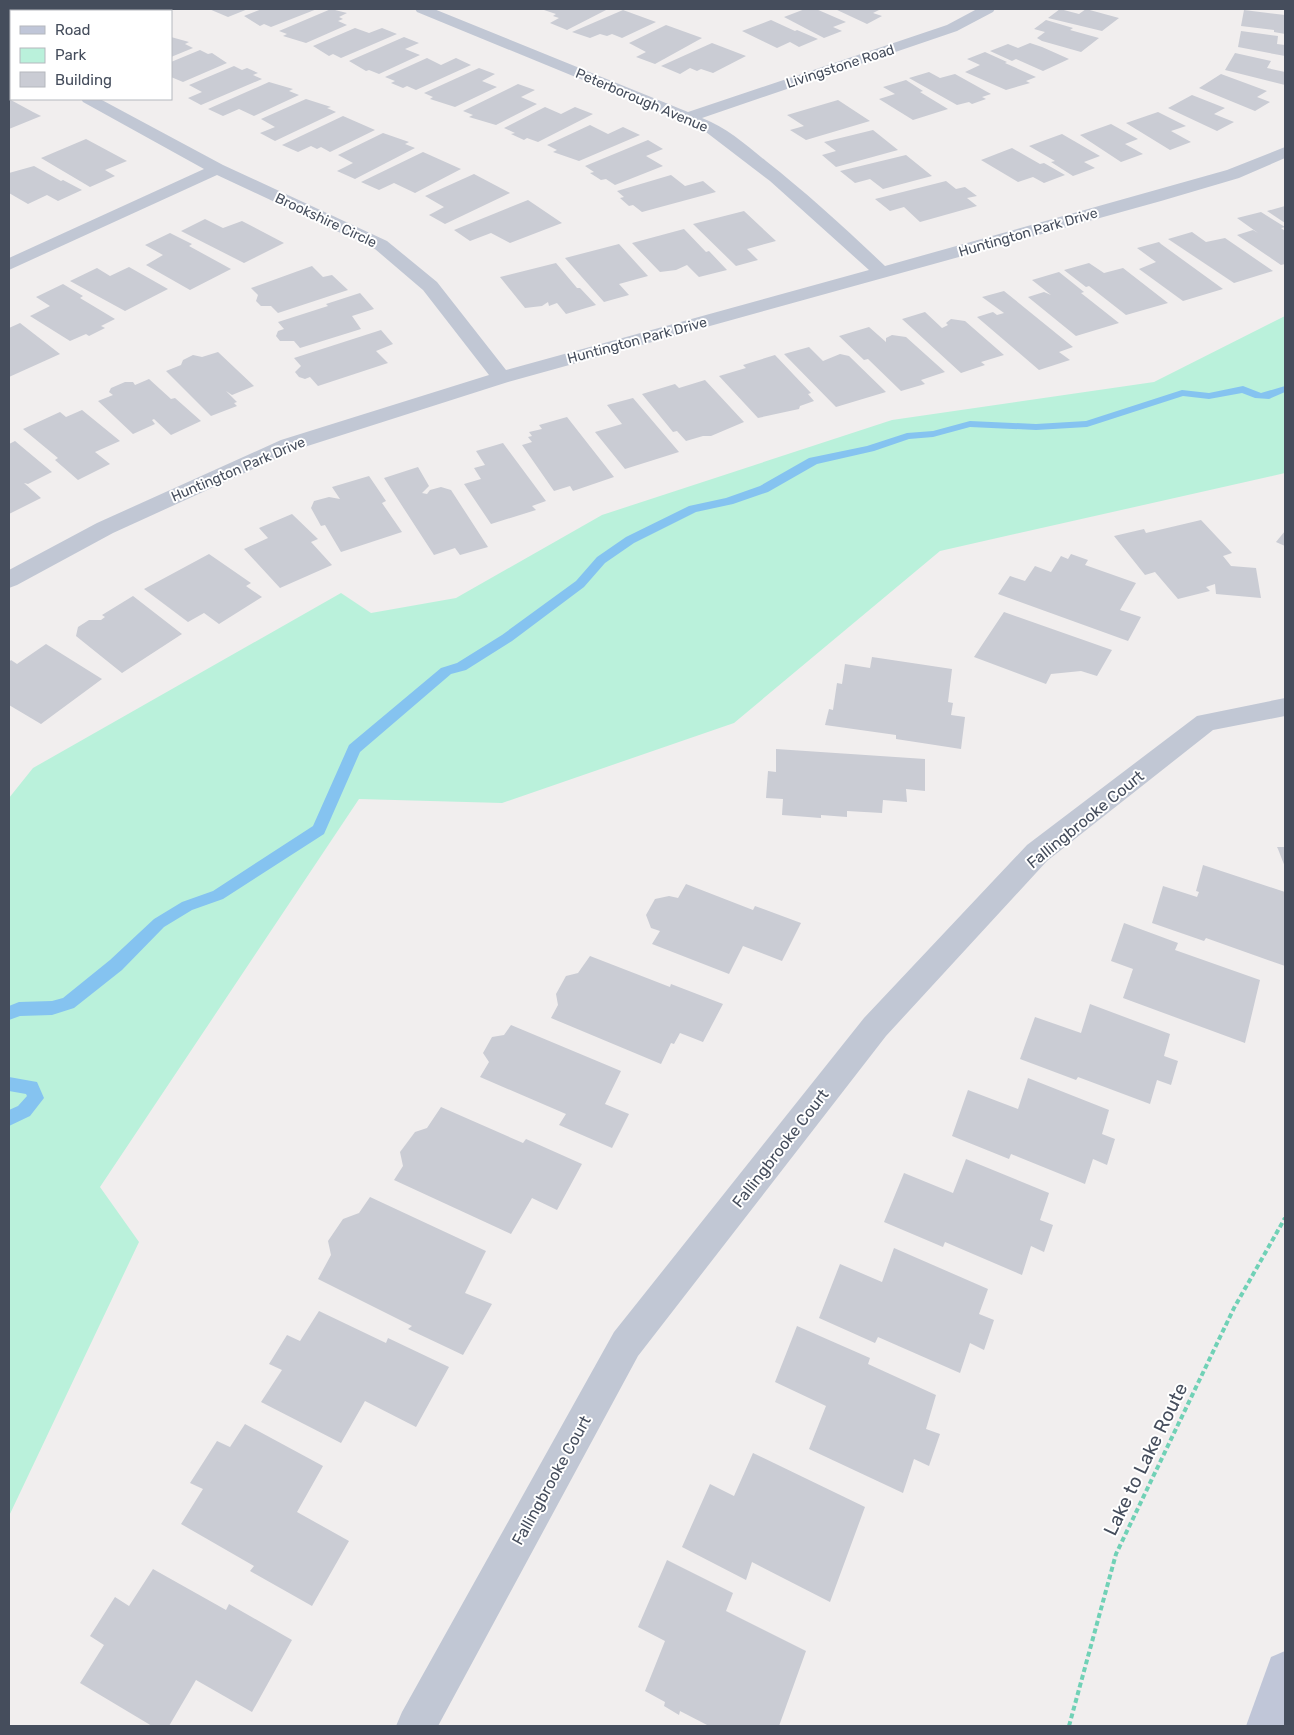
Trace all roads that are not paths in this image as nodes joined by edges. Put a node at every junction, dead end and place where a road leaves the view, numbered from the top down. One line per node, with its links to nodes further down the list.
1 (422, 9): 4 (street, Peterborough Avenue)
2 (988, 9): 4 (street, Livingstone Road)
3 (91, 100): 6 (street, Brookshire Circle)
4 (689, 116): 8 (street, Peterborough Avenue)
5 (1285, 152): 8 (street, Huntington Park Drive)
6 (216, 169): 7 (street); 9 (street, Brookshire Circle)
7 (9, 265)
8 (882, 273): 9 (street, Huntington Park Drive)
9 (501, 378): 10 (street, Huntington Park Drive)
10 (9, 580)
11 (1285, 707): 13 (street, Fallingbrooke Court)
12 (1285, 1671): 14 (main road)
13 (416, 1726)
14 (1266, 1726)

